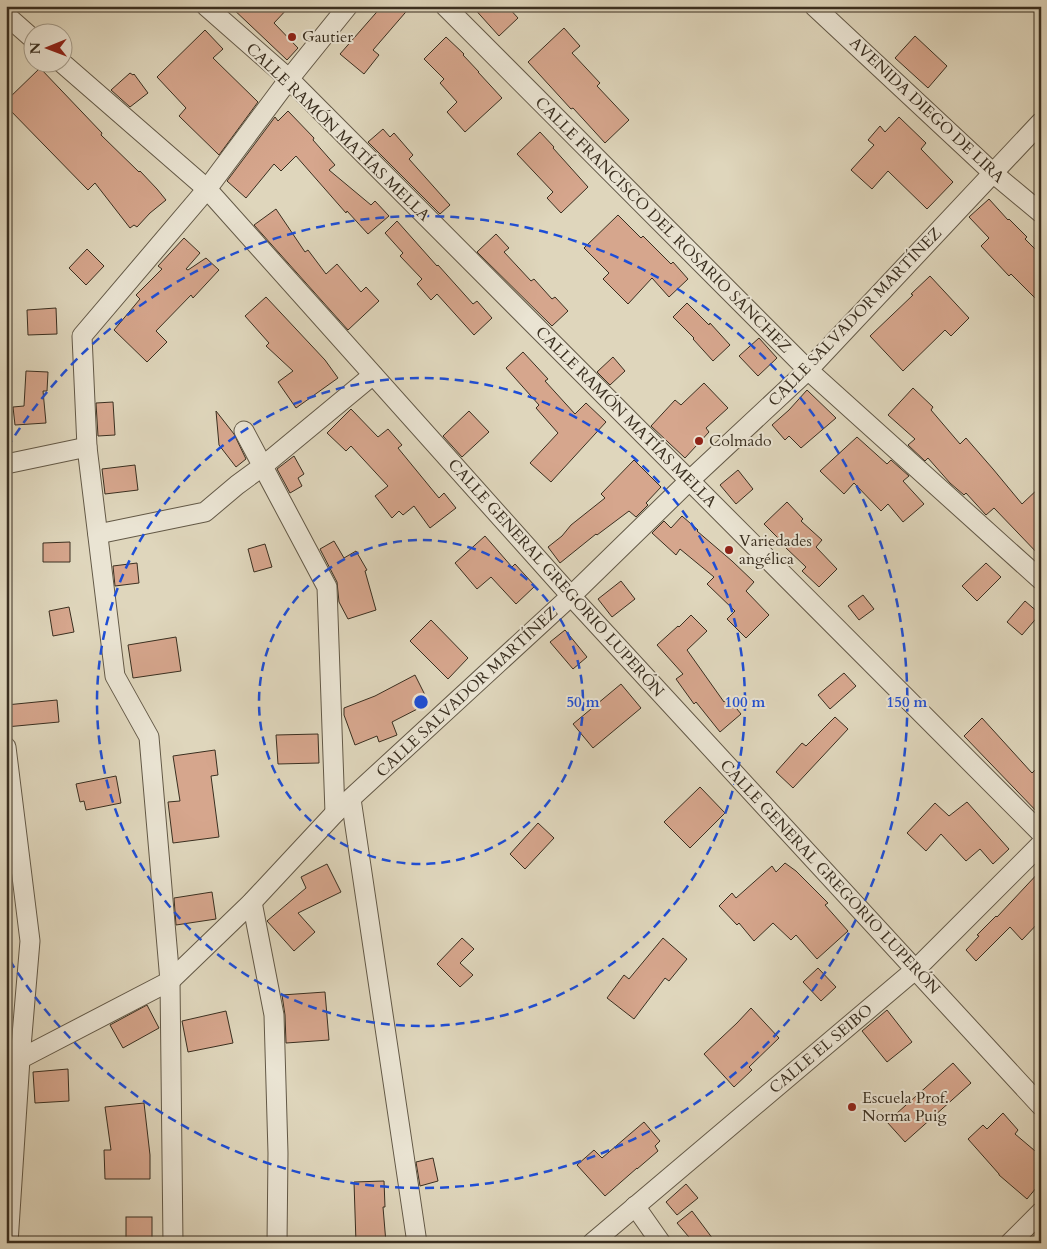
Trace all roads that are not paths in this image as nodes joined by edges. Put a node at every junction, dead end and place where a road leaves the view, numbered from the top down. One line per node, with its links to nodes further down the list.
1 (206, 6): 8 (street, CALLE RAMÓN MATÍAS MELLA)
2 (348, 6): 8 (street)
3 (445, 6): 13 (street, CALLE FRANCISCO DEL ROSARIO SÁNCHEZ)
4 (814, 6): 10 (street, AVENIDA DIEGO DE LIRA)
5 (6, 15): 6 (street)
6 (22, 29)
7 (72, 72): 11 (street, CALLE GENERAL GREGORIO LUPERÓN)
8 (288, 79): 11 (street); 19 (street, CALLE RAMÓN MATÍAS MELLA)
9 (1041, 122): 10 (street, CALLE SALVADOR MARTÍNEZ)
10 (993, 172): 12 (street, AVENIDA DIEGO DE LIRA); 13 (street, CALLE SALVADOR MARTÍNEZ)
11 (207, 189): 14 (street, CALLE GENERAL GREGORIO LUPERÓN); 16 (street)
12 (1041, 213)
13 (808, 370): 19 (street, CALLE SALVADOR MARTÍNEZ); 21 (street, CALLE FRANCISCO DEL ROSARIO SÁNCHEZ)
14 (373, 375): 18 (street); 22 (street, CALLE GENERAL GREGORIO LUPERÓN)
15 (244, 431): 18 (street)
16 (87, 447): 17 (street); 20 (street)
17 (6, 464)
18 (263, 466): 20 (street); 26 (street)
19 (689, 481): 22 (street, CALLE SALVADOR MARTÍNEZ); 27 (street, CALLE RAMÓN MATÍAS MELLA)
20 (98, 534): 31 (street)
21 (1041, 580)
22 (571, 596): 25 (street, CALLE SALVADOR MARTÍNEZ); 30 (street, CALLE GENERAL GREGORIO LUPERÓN)
23 (6, 746): 24 (street)
24 (9, 792): 32 (street)
25 (351, 799): 26 (street, CALLE SALVADOR MARTÍNEZ); 39 (street)
26 (335, 812): 29 (street, CALLE SALVADOR MARTÍNEZ)
27 (1041, 833)
28 (1041, 844): 30 (street, CALLE EL SEIBO)
29 (252, 902): 31 (street, CALLE SALVADOR MARTÍNEZ); 38 (street)
30 (916, 969): 33 (street, CALLE GENERAL GREGORIO LUPERÓN); 34 (street, CALLE EL SEIBO)
31 (170, 981): 32 (street, CALLE SALVADOR MARTÍNEZ); 37 (street)
32 (13, 1062): 36 (street)
33 (1041, 1106)
34 (634, 1206): 40 (street, CALLE EL SEIBO); 41 (street)
35 (1041, 1212): 42 (street)
36 (8, 1243)
37 (173, 1243)
38 (277, 1243)
39 (417, 1243)
40 (592, 1243)
41 (661, 1243)
42 (1010, 1243)

